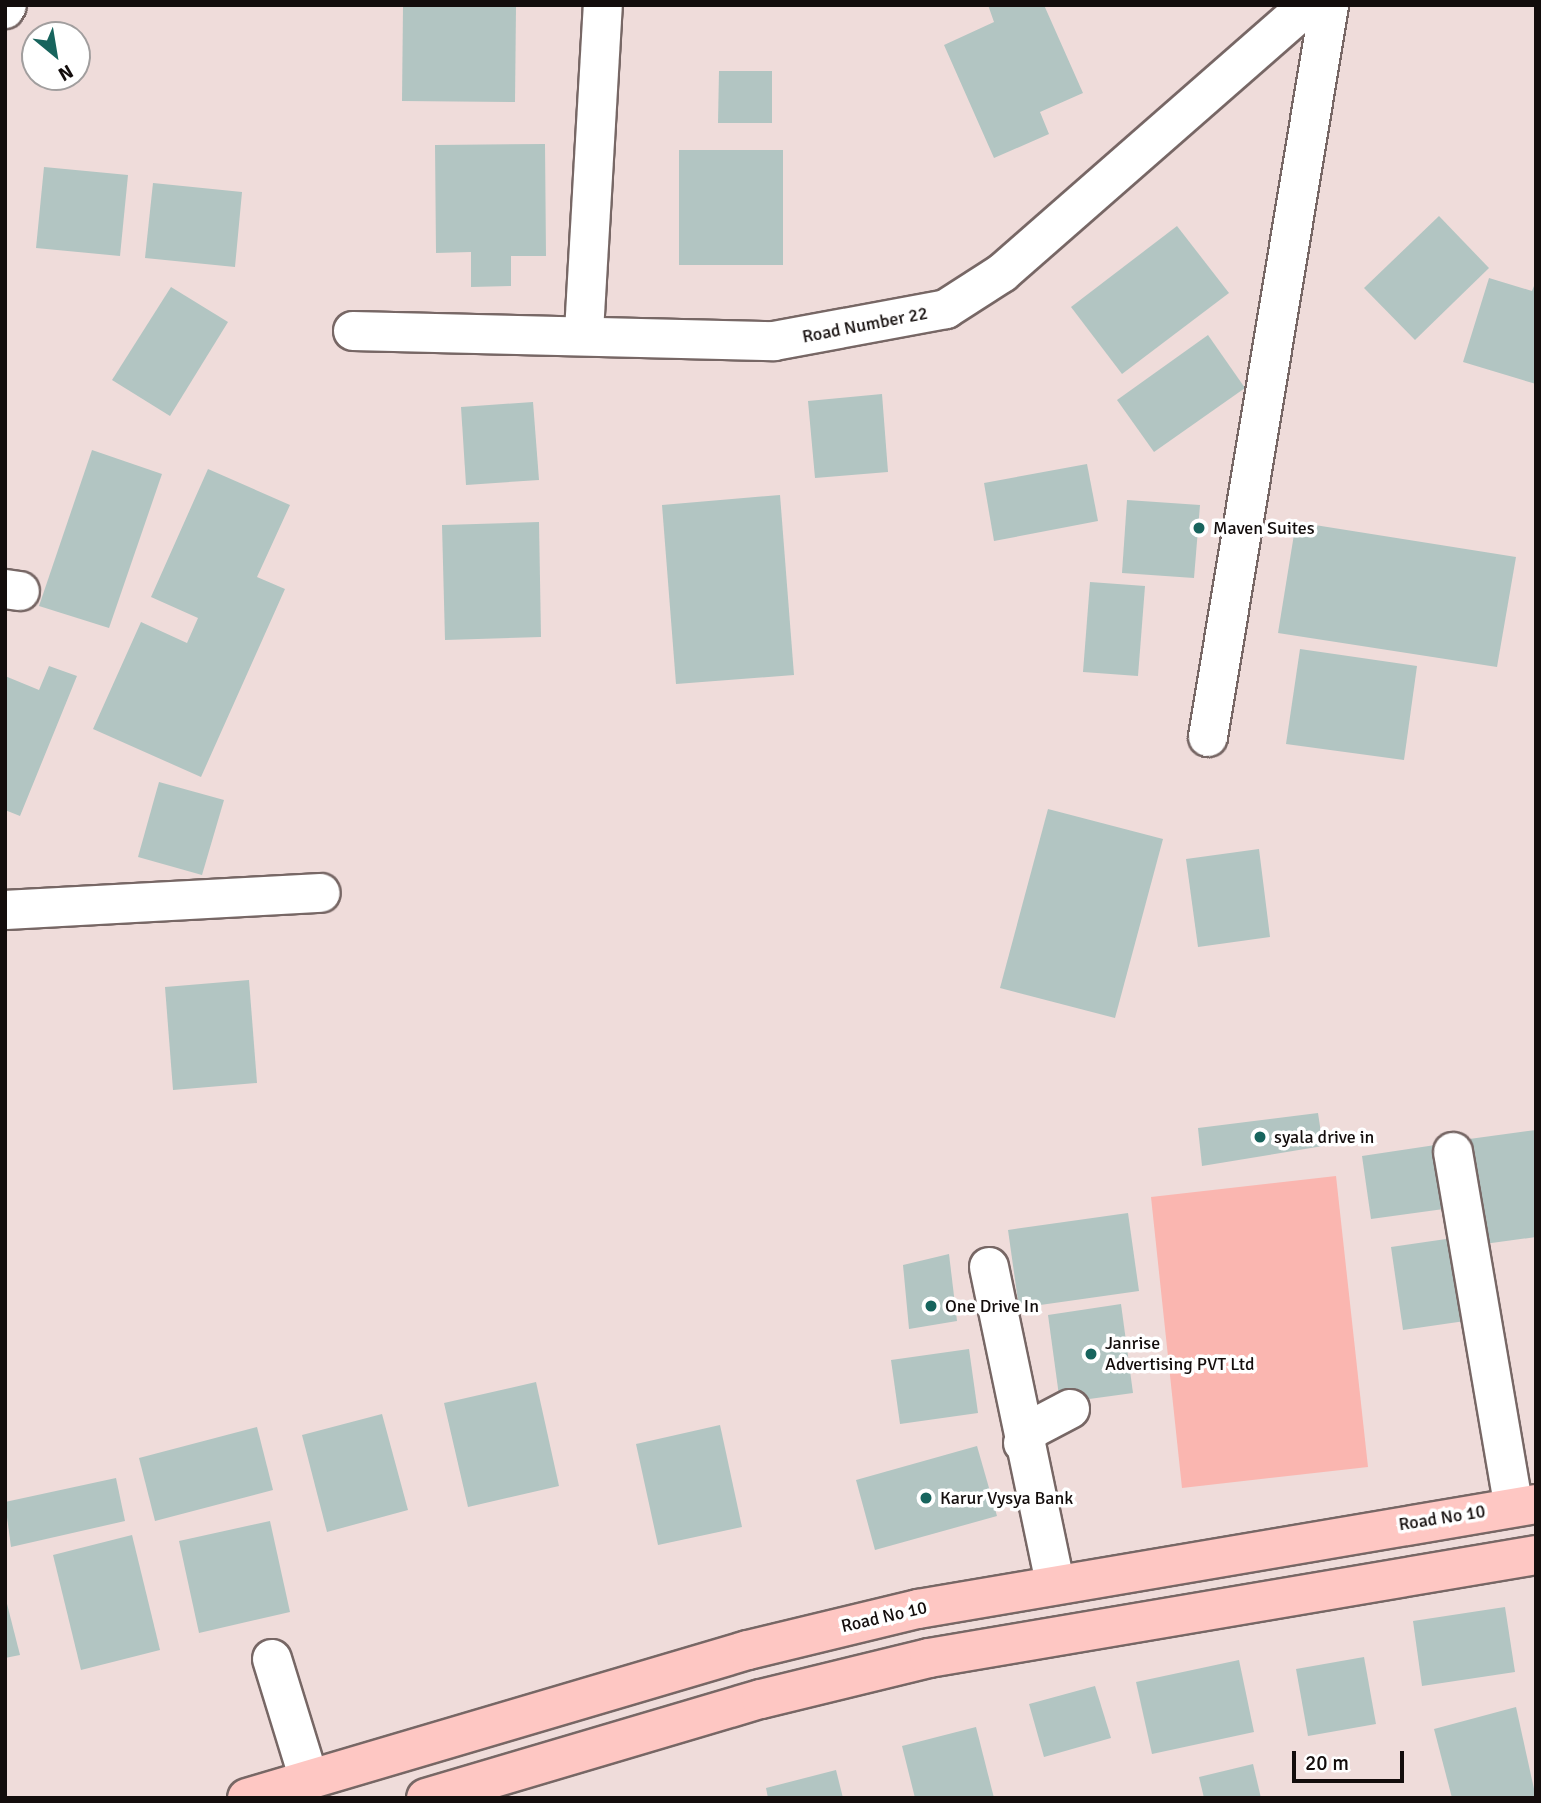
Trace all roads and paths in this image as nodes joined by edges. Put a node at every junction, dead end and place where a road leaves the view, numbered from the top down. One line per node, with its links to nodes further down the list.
1 (603, 5): 5 (street)
2 (1308, 5): 5 (street, Road Number 22)
3 (1329, 5): 6 (street)
4 (353, 331): 5 (street, Road Number 22)
5 (584, 332)
6 (1208, 737)
7 (321, 894): 8 (street)
8 (5, 910)
9 (1453, 1152): 13 (street)
10 (989, 1267): 12 (street)
11 (1070, 1409): 12 (street)
12 (1023, 1443): 15 (street)
13 (1525, 1505): 15 (main road, Road No 10)
14 (1536, 1555): 18 (main road)
15 (1055, 1582): 17 (main road, Road No 10)
16 (272, 1659): 17 (street)
17 (309, 1779): 19 (main road, Road No 10)
18 (441, 1796)
19 (247, 1798)

